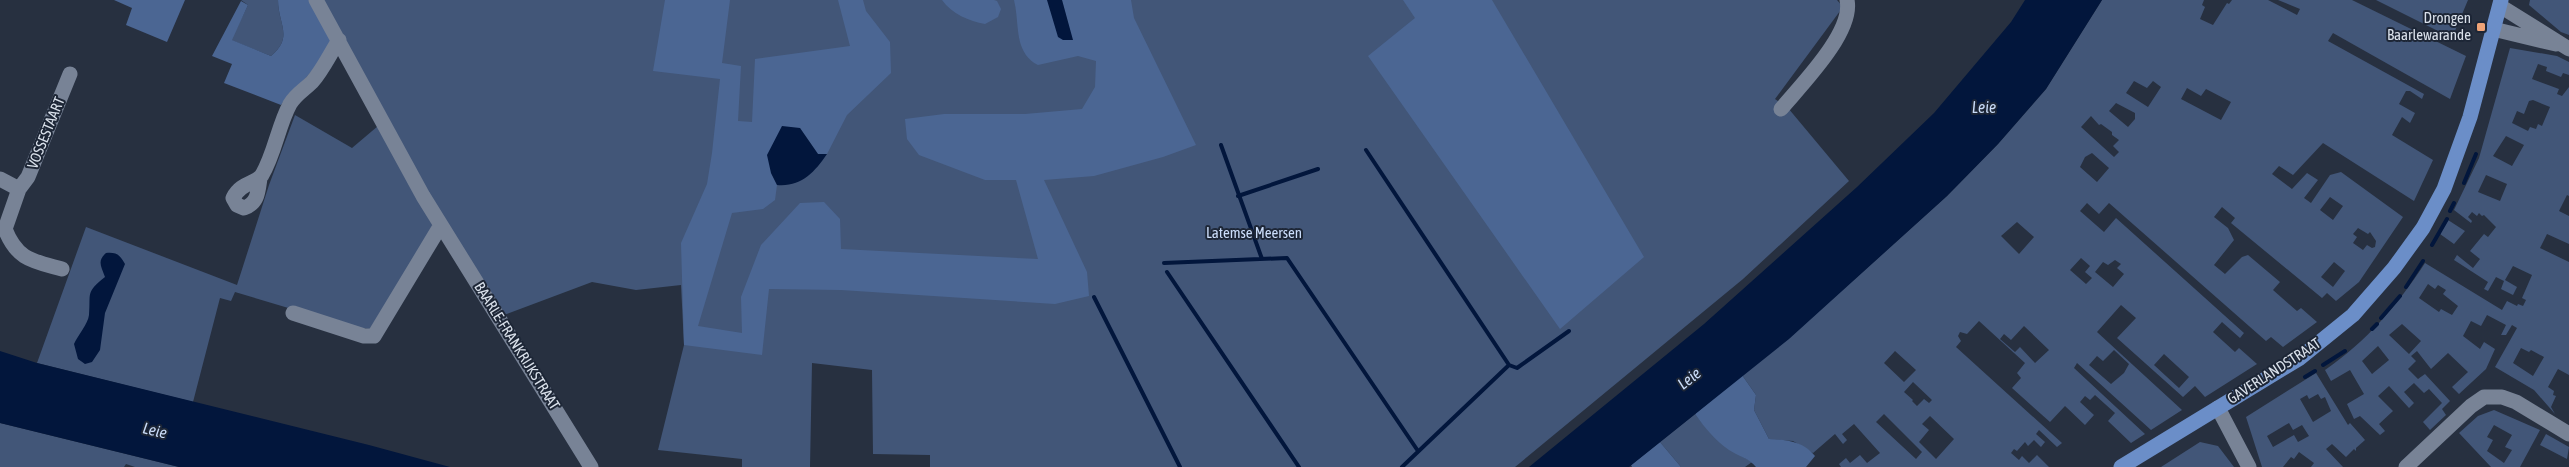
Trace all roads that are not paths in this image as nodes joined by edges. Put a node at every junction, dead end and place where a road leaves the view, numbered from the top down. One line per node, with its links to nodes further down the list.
1 (316, 0): 5 (street, BAARLE-FRANKRIJKSTRAAT)
2 (1847, 0): 8 (street)
3 (2500, 3): 4 (main road, GAVERLANDSTRAAT); 6 (street)
4 (2493, 29): 6 (street); 15 (main road, GAVERLANDSTRAAT)
5 (339, 40): 9 (street); 12 (street, BAARLE-FRANKRIJKSTRAAT)
6 (2563, 46)
7 (70, 74): 11 (street, VOSSESTAART)
8 (1781, 109)
9 (260, 178)
10 (0, 179): 11 (street)
11 (19, 189): 13 (street, VOSSESTAART)
12 (441, 225): 14 (street); 17 (street, BAARLE-FRANKRIJKSTRAAT)
13 (62, 269)
14 (294, 313)
15 (2218, 408): 18 (main road, GAVERLANDSTRAAT); 19 (street)
16 (2569, 434): 20 (street)
17 (591, 467)
18 (2121, 467)
19 (2250, 467)
20 (2406, 467)

